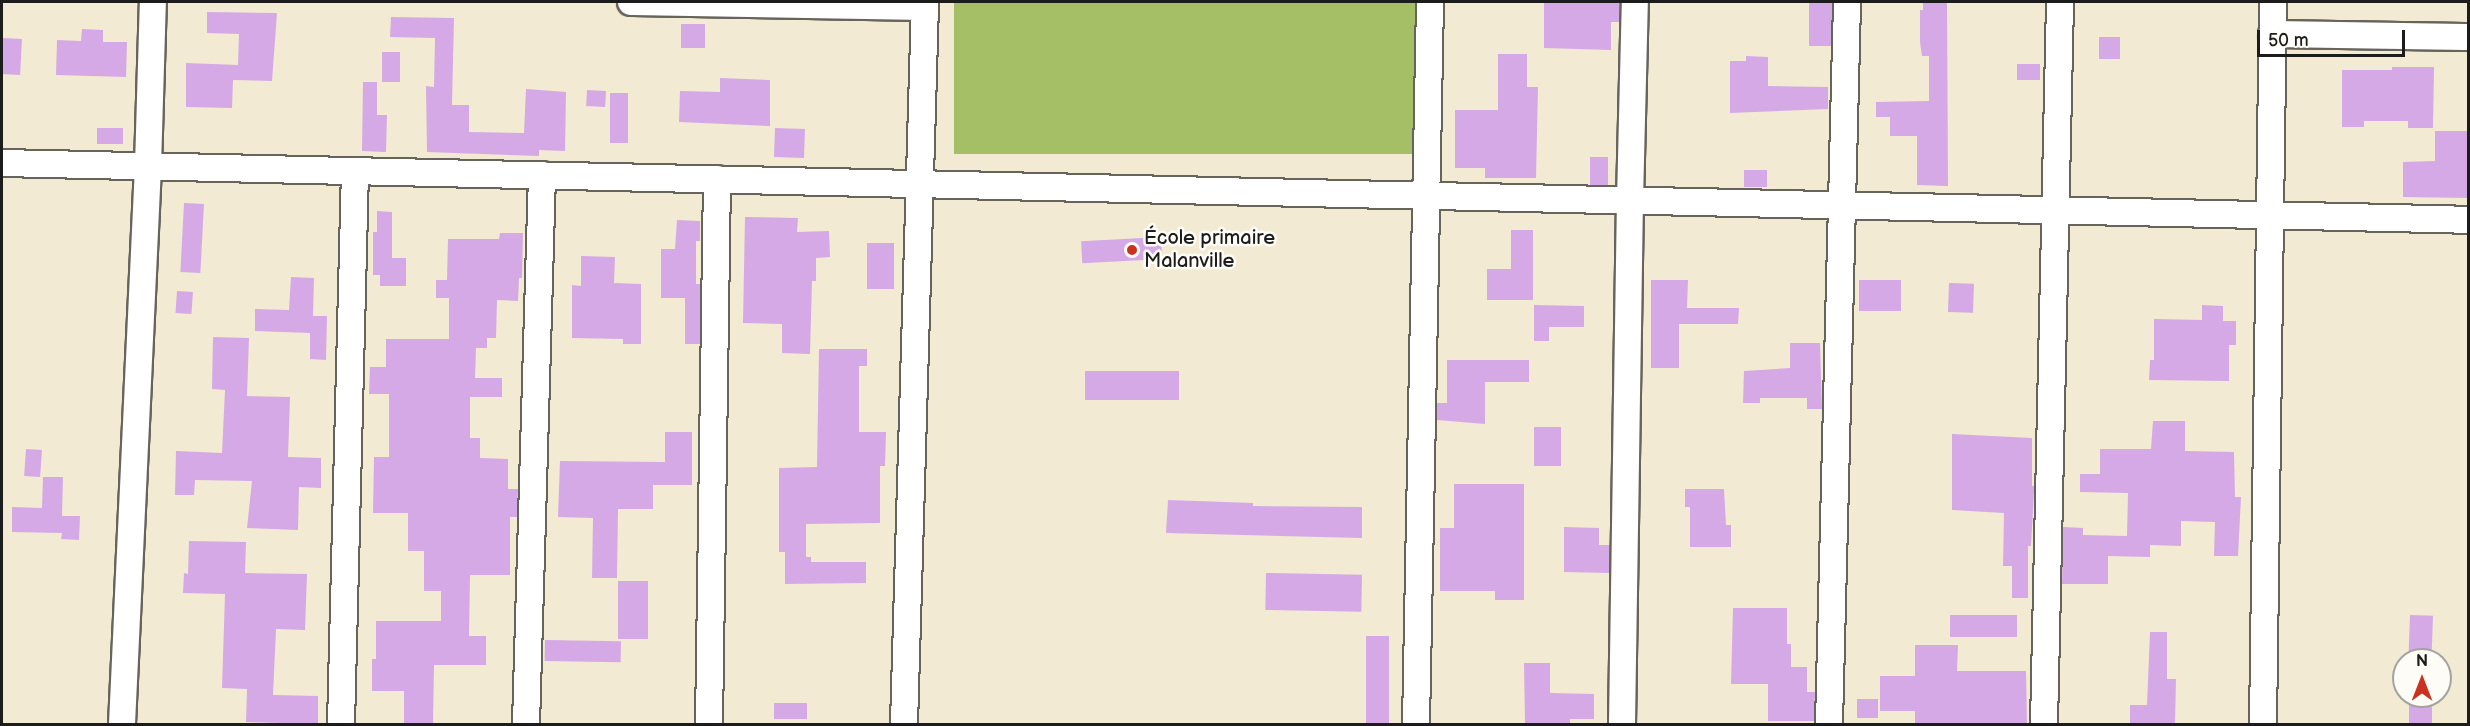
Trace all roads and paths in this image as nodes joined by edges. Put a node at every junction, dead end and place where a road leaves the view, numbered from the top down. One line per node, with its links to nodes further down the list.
1 (153, 2): 12 (street)
2 (631, 2): 8 (street)
3 (1430, 2): 17 (street)
4 (1635, 2): 18 (street)
5 (1847, 2): 19 (street)
6 (2060, 2): 20 (street)
7 (2273, 2): 9 (street)
8 (925, 4): 16 (street)
9 (2272, 34): 10 (street); 21 (street)
10 (2469, 38)
11 (2, 162): 12 (street)
12 (148, 166): 13 (street); 23 (street)
13 (355, 171): 14 (street); 24 (street)
14 (542, 175): 15 (street); 25 (street)
15 (717, 179): 16 (street); 26 (street)
16 (922, 184): 17 (street); 27 (street)
17 (1426, 195): 18 (street); 28 (street)
18 (1629, 200): 19 (street); 29 (street)
19 (1842, 205): 20 (street); 30 (street)
20 (2055, 210): 21 (street); 31 (street)
21 (2268, 215): 22 (street); 32 (street)
22 (2469, 220)
23 (122, 724)
24 (341, 724)
25 (526, 724)
26 (709, 724)
27 (904, 724)
28 (1416, 724)
29 (1622, 724)
30 (1829, 724)
31 (2044, 724)
32 (2263, 724)

